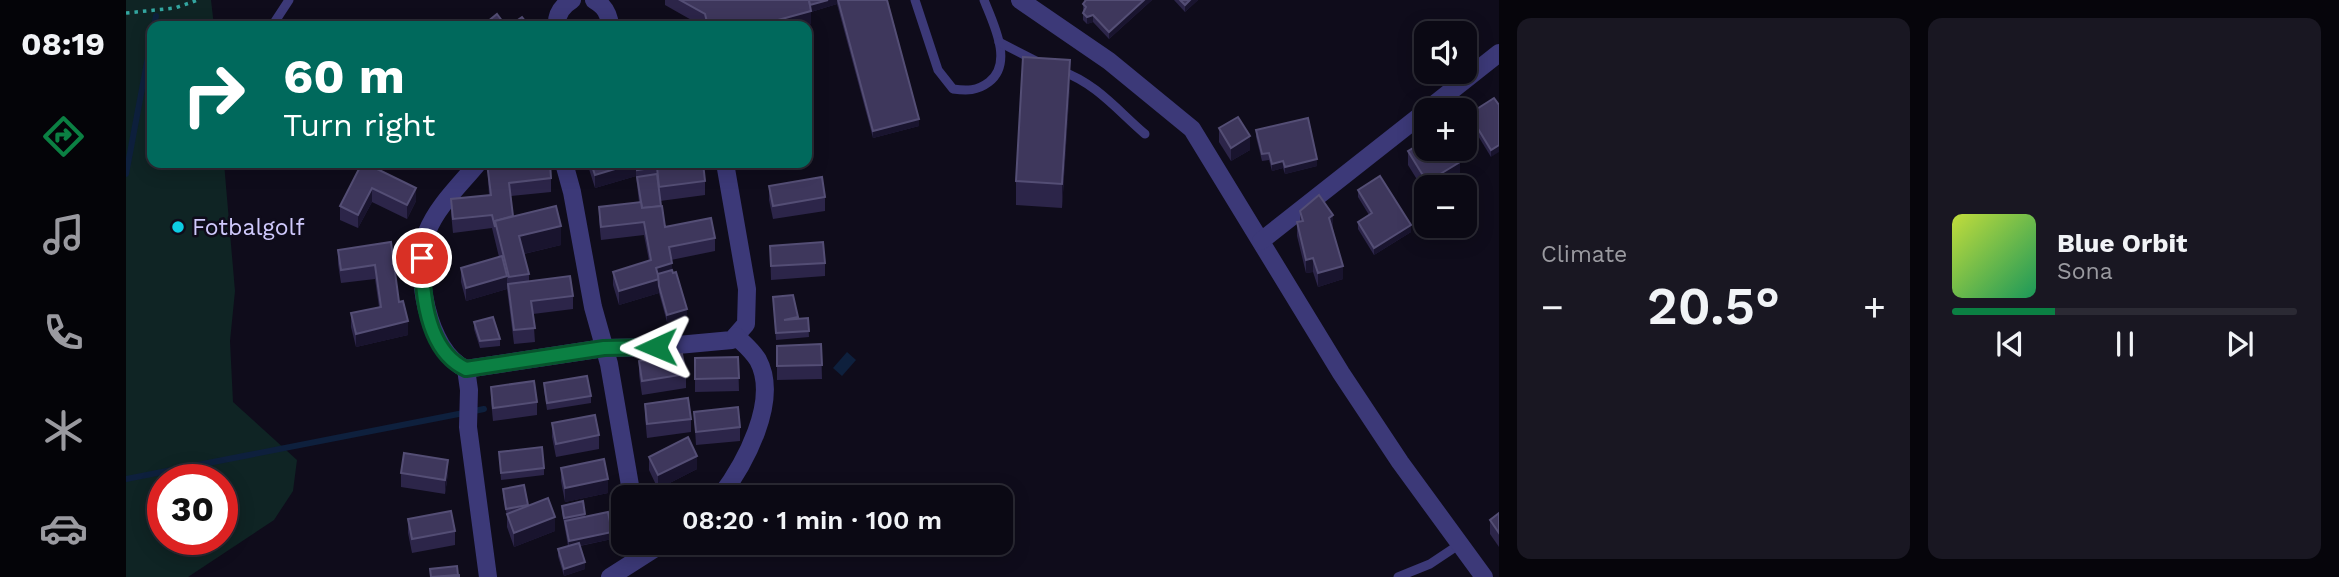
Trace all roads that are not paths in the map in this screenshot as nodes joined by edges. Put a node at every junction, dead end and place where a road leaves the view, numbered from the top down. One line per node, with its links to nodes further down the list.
1 (289, 0): 7 (lane)
2 (572, 0): 8 (street)
3 (915, 0): 10 (lane)
4 (984, 0): 10 (lane)
5 (1020, 0): 20 (street)
6 (604, 3): 9 (street)
7 (275, 21)
8 (557, 21)
9 (609, 21)
10 (999, 42): 12 (lane)
11 (1499, 53): 14 (street)
12 (1046, 65)
13 (1056, 69): 16 (lane)
14 (1442, 98)
15 (1414, 120): 20 (street)
16 (1144, 135)
17 (474, 168): 23 (street)
18 (565, 168): 22 (street)
19 (726, 168): 21 (street)
20 (1261, 241): 26 (street)
21 (736, 337): 22 (street); 25 (street)
22 (604, 348): 23 (street); 24 (street)
23 (466, 369): 28 (street)
24 (630, 485)
25 (729, 485)
26 (1460, 544): 30 (lane); 31 (street)
27 (635, 555): 29 (street)
28 (488, 577)
29 (610, 577)
30 (1398, 577)
31 (1484, 577)

